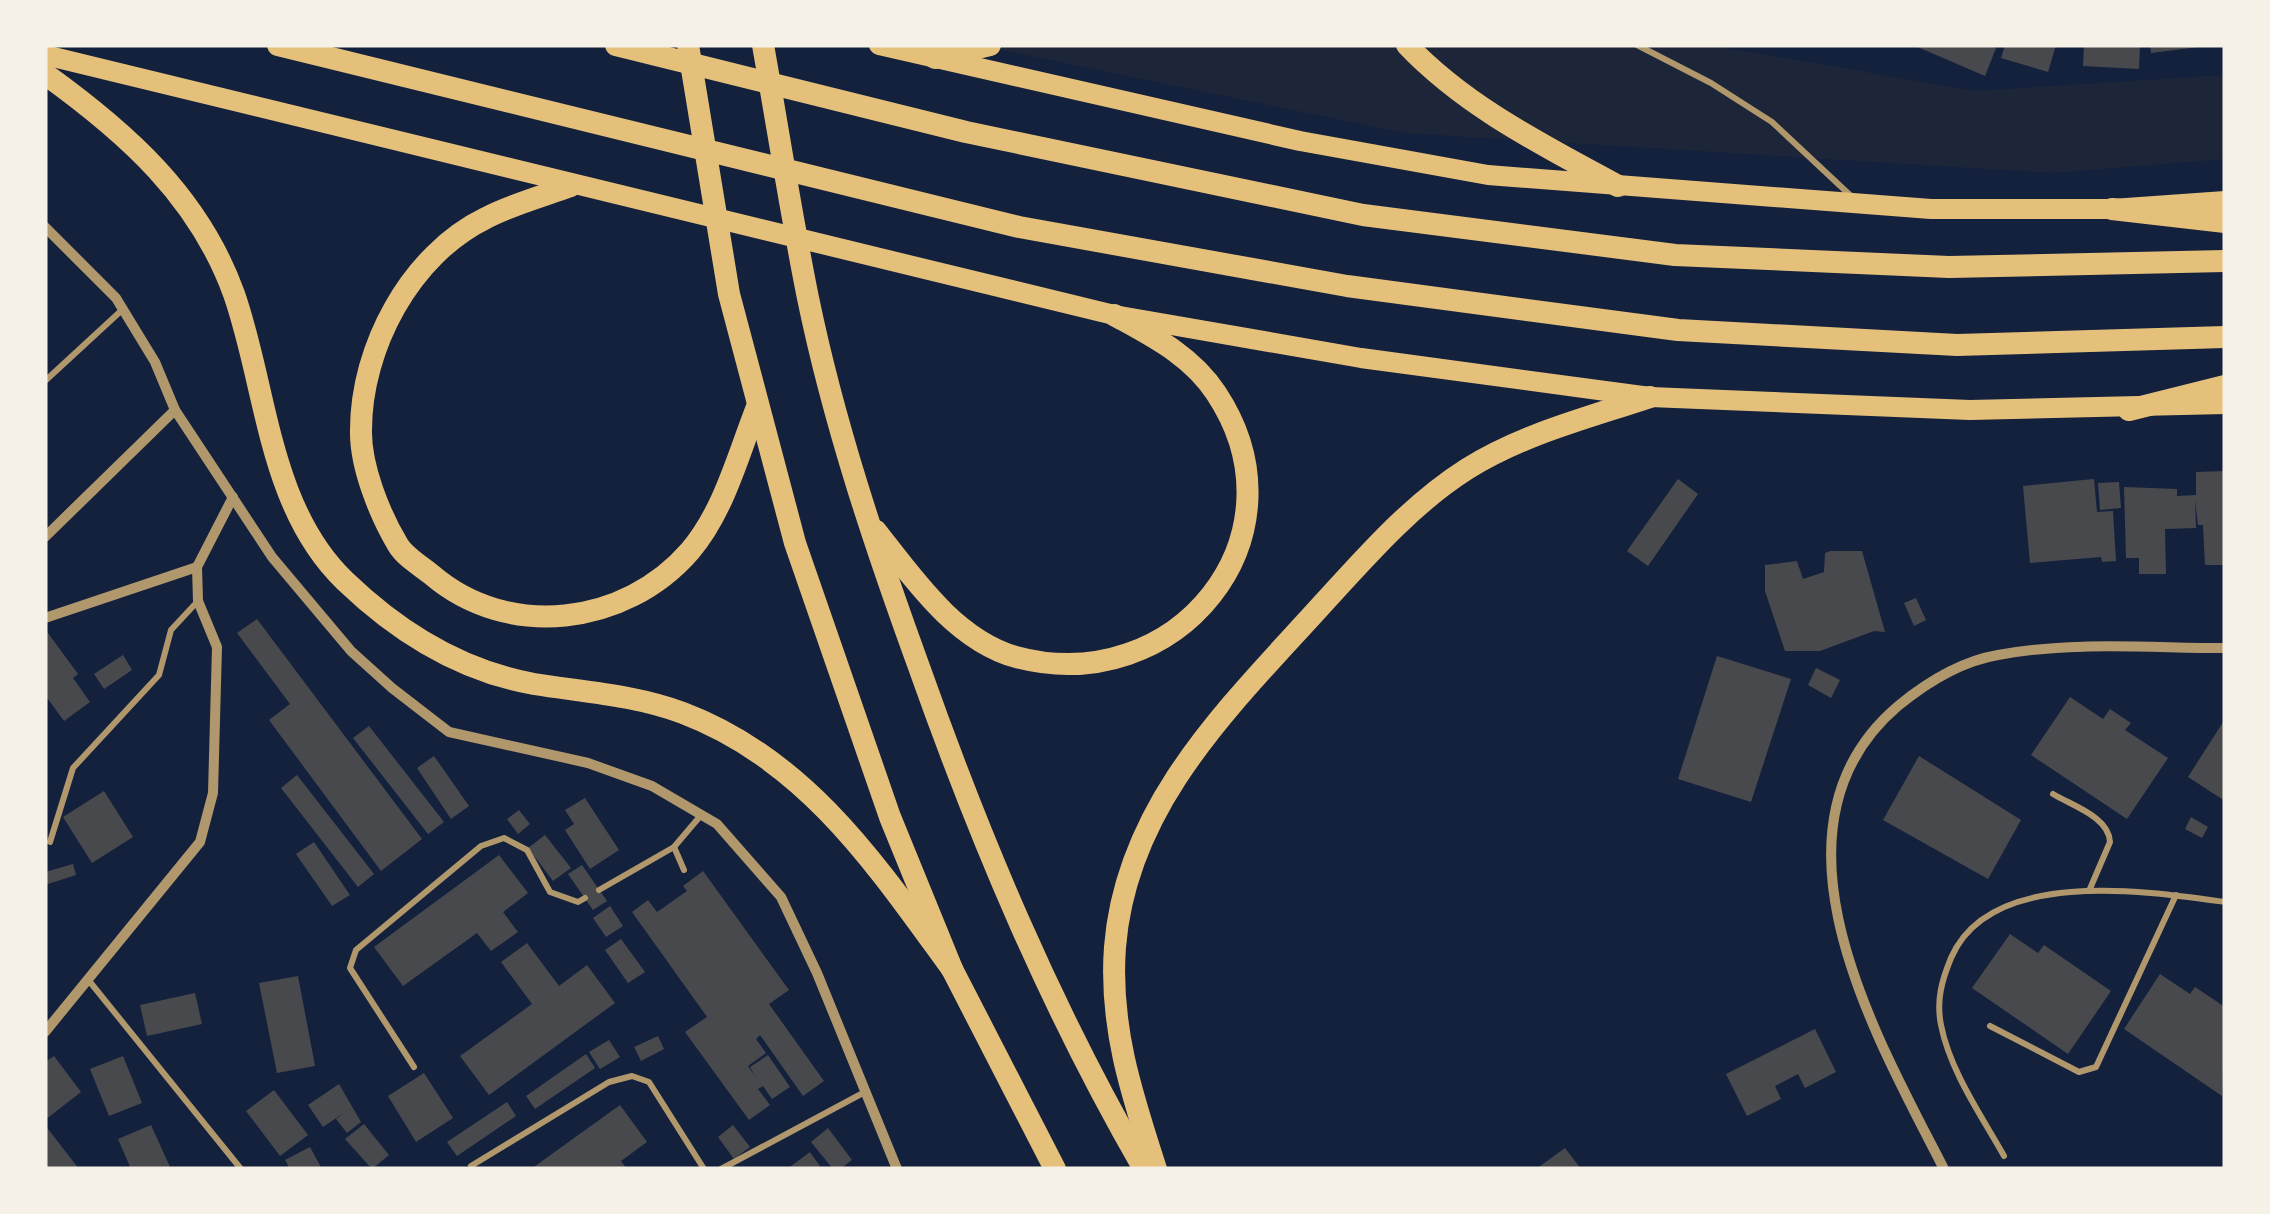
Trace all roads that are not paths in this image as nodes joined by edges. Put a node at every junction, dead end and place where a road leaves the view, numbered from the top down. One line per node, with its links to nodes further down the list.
1 (278, 45): 22 (highway)
2 (616, 45): 19 (highway)
3 (688, 45): 27 (highway)
4 (763, 45): 31 (highway)
5 (879, 45): 10 (highway)
6 (990, 45): 10 (highway)
7 (1406, 45): 13 (highway)
8 (1637, 45): 14 (lane)
9 (45, 55): 12 (highway)
10 (935, 58): 13 (highway)
11 (45, 74): 47 (highway)
12 (571, 186): 21 (highway); 27 (highway)
13 (1618, 186): 14 (highway)
14 (1855, 200): 16 (highway)
15 (2225, 201): 16 (highway)
16 (2112, 208): 17 (highway)
17 (2225, 222)
18 (45, 226): 20 (street)
19 (2225, 261)
20 (123, 309): 23 (lane); 28 (street)
21 (1114, 315): 25 (highway); 31 (highway)
22 (2225, 337)
23 (45, 381)
24 (2225, 386): 29 (highway)
25 (1650, 397): 29 (highway); 61 (highway)
26 (2225, 404): 29 (highway)
27 (757, 407): 47 (highway)
28 (175, 410): 30 (street); 32 (street)
29 (2130, 410)
30 (234, 497): 33 (street); 38 (street)
31 (865, 516): 60 (highway)
32 (45, 536)
33 (197, 566): 34 (street); 35 (street)
34 (198, 601): 39 (lane); 48 (street)
35 (45, 618)
36 (2225, 648): 62 (street)
37 (2053, 794): 43 (lane)
38 (702, 813): 40 (lane); 52 (street)
39 (50, 842)
40 (674, 847): 41 (lane); 42 (lane)
41 (684, 870)
42 (599, 890)
43 (2089, 892): 44 (lane); 53 (lane)
44 (2176, 895): 46 (lane); 49 (lane)
45 (585, 898): 51 (lane)
46 (2225, 902)
47 (952, 970): 59 (highway)
48 (90, 982): 50 (street); 55 (lane)
49 (1990, 1026)
50 (45, 1032)
51 (414, 1067)
52 (864, 1093): 57 (lane); 58 (street)
53 (2004, 1156)
54 (471, 1166): 56 (lane)
55 (241, 1169)
56 (704, 1169)
57 (721, 1169)
58 (897, 1169)
59 (1055, 1169)
60 (1144, 1169)
61 (1156, 1169)
62 (1944, 1169)

